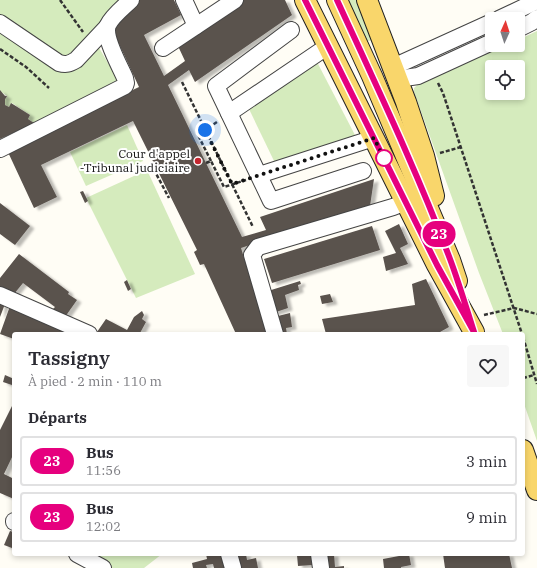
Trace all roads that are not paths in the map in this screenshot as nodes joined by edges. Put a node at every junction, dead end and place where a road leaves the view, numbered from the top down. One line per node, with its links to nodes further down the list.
1 (131, 0): 14 (street)
2 (184, 0): 12 (street)
3 (235, 0): 12 (street)
4 (305, 0): 18 (main road)
5 (337, 0): 20 (main road)
6 (367, 0): 19 (main road)
7 (537, 1): 8 (street)
8 (518, 10): 9 (street); 11 (street)
9 (514, 12)
10 (0, 23): 14 (street)
11 (527, 24)
12 (196, 26): 17 (street)
13 (485, 26): 19 (street)
14 (108, 27): 24 (street)
15 (291, 30): 22 (street)
16 (485, 45): 19 (street)
17 (163, 48)
18 (330, 49): 20 (main road); 21 (main road); 22 (street)
19 (395, 73): 20 (main road); 29 (main road)
20 (372, 76): 21 (main road); 27 (main road)
21 (352, 94): 23 (main road)
22 (229, 113): 26 (street)
23 (374, 138): 26 (street); 28 (main road)
24 (0, 149)
25 (363, 171): 26 (street)
26 (259, 176)
27 (419, 186): 28 (main road); 29 (main road)
28 (406, 202): 31 (main road); 33 (street)
29 (450, 260): 31 (main road)
30 (0, 295): 32 (street)
31 (473, 328)
32 (84, 332)
33 (274, 332)
34 (525, 456): 35 (main road)
35 (537, 490)
36 (81, 556): 39 (street)
37 (230, 556): 40 (street)
38 (319, 556): 41 (street)
39 (103, 568)
40 (233, 568)
41 (321, 568)

